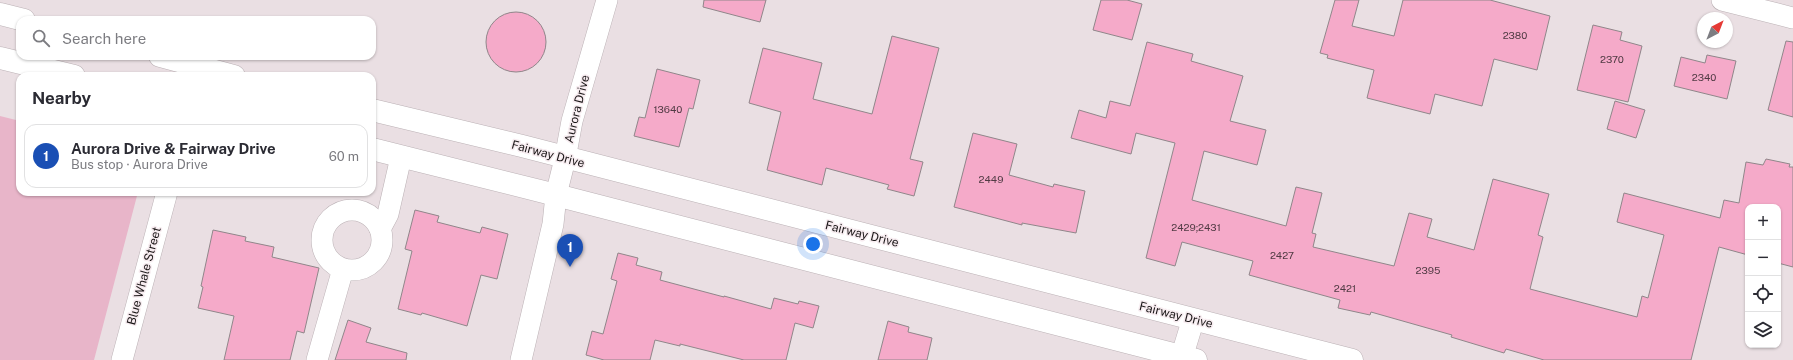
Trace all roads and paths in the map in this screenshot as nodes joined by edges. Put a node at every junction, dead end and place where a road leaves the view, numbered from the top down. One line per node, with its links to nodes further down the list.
1 (607, 0): 13 (street, Aurora Drive)
2 (1722, 0): 5 (street)
3 (0, 14): 4 (street)
4 (16, 18)
5 (1793, 18)
6 (0, 58): 8 (street)
7 (170, 60): 9 (street)
8 (58, 72)
9 (198, 72)
10 (376, 111): 13 (street, Fairway Drive)
11 (376, 150): 12 (street)
12 (402, 157): 14 (street); 16 (street)
13 (565, 159): 14 (street, Aurora Drive); 18 (street, Fairway Drive)
14 (556, 195): 19 (street); 22 (street, Aurora Drive)
15 (166, 196): 20 (street, Blue Whale Street)
16 (380, 228): 17 (street); 17 (street)
17 (343, 269): 21 (street)
18 (1193, 320): 19 (street); 23 (street, Fairway Drive)
19 (1189, 358)
20 (122, 360)
21 (317, 360)
22 (521, 360)
23 (1352, 360)

